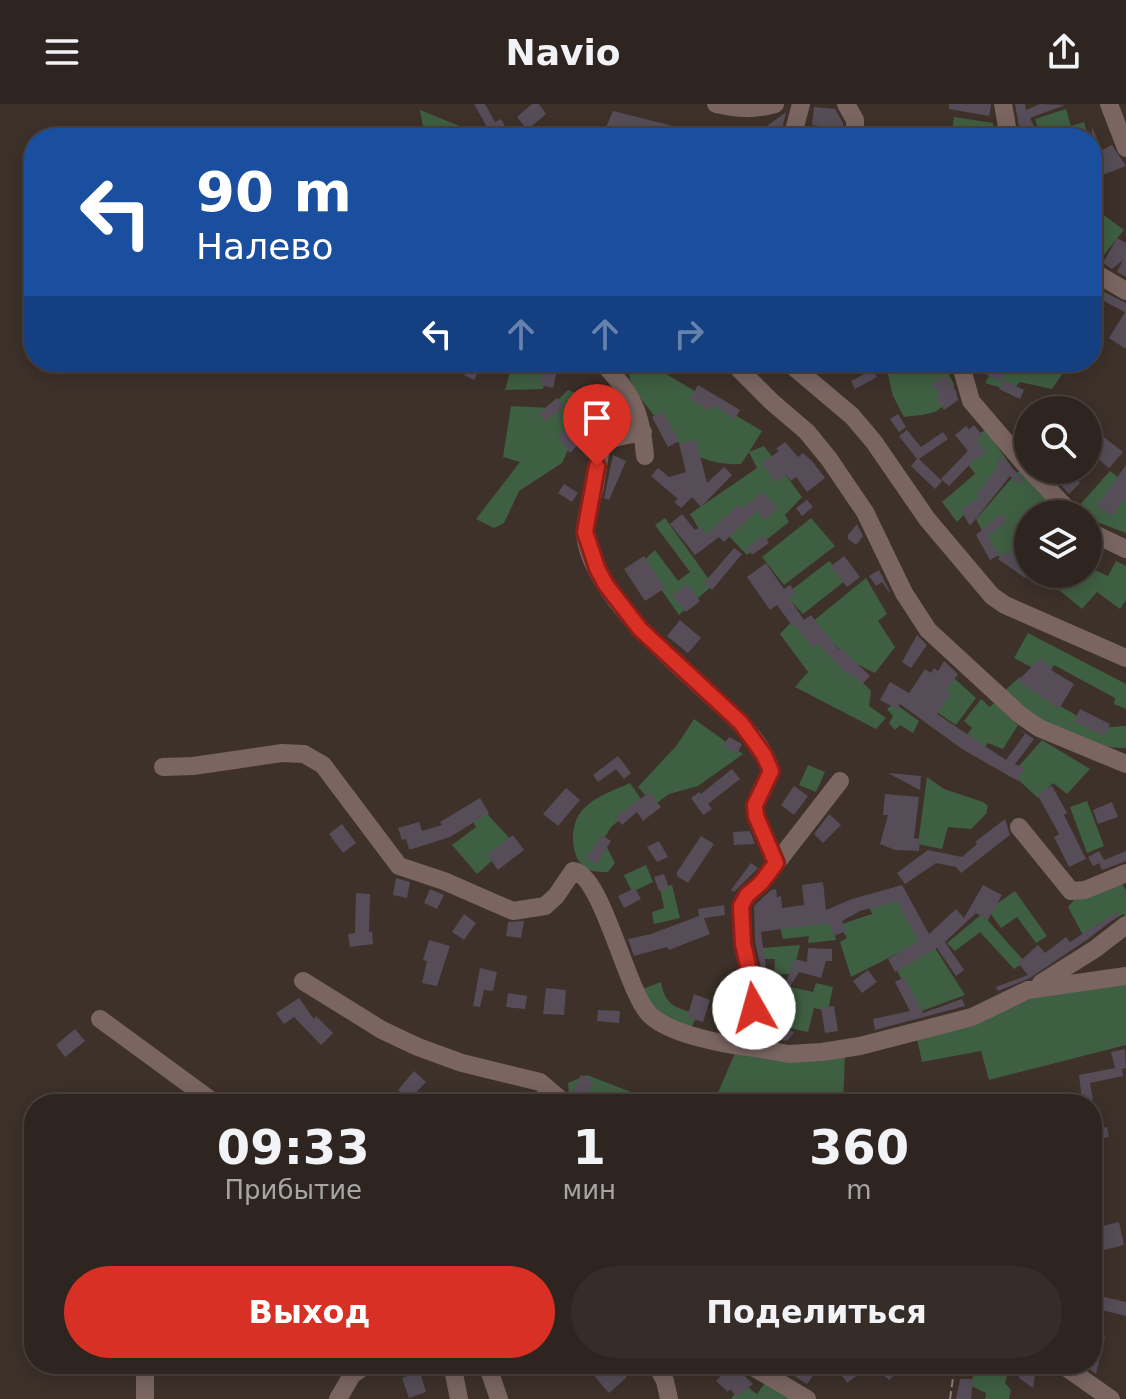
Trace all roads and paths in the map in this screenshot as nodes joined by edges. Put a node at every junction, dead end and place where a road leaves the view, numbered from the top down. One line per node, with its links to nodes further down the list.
1 (716, 104): 2 (street)
2 (775, 104)
3 (801, 104): 7 (street)
4 (846, 104): 8 (street)
5 (1003, 104): 9 (street)
6 (1109, 104): 10 (street)
7 (795, 128)
8 (855, 128)
9 (1007, 128)
10 (1126, 148)
11 (1102, 277): 12 (street)
12 (1126, 291)
13 (610, 372): 17 (street)
14 (742, 372): 25 (street)
15 (800, 372): 24 (street)
16 (963, 372): 18 (street)
17 (643, 432): 19 (street); 29 (street)
18 (1014, 451)
19 (645, 456)
20 (1043, 484): 21 (street)
21 (1059, 500)
22 (1102, 538): 23 (street)
23 (1126, 549)
24 (1126, 658)
25 (1126, 764)
26 (163, 767): 36 (street)
27 (840, 781): 29 (street)
28 (1019, 827): 30 (street)
29 (776, 863): 36 (street)
30 (1126, 873)
31 (1126, 925): 34 (street)
32 (1126, 976): 34 (street)
33 (303, 981): 38 (street)
34 (1028, 990): 36 (street)
35 (100, 1019): 37 (street)
36 (755, 1048)
37 (202, 1094)
38 (554, 1094)
39 (145, 1374): 48 (street)
40 (357, 1374): 49 (street)
41 (360, 1374): 50 (street)
42 (454, 1374): 51 (street)
43 (490, 1374): 52 (street)
44 (661, 1374): 53 (street)
45 (765, 1374): 54 (street)
46 (954, 1374): 55 (path)
47 (1075, 1374): 56 (street)
48 (145, 1399)
49 (338, 1399)
50 (357, 1399)
51 (459, 1399)
52 (499, 1399)
53 (669, 1399)
54 (807, 1399)
55 (950, 1399)
56 (1111, 1399)

